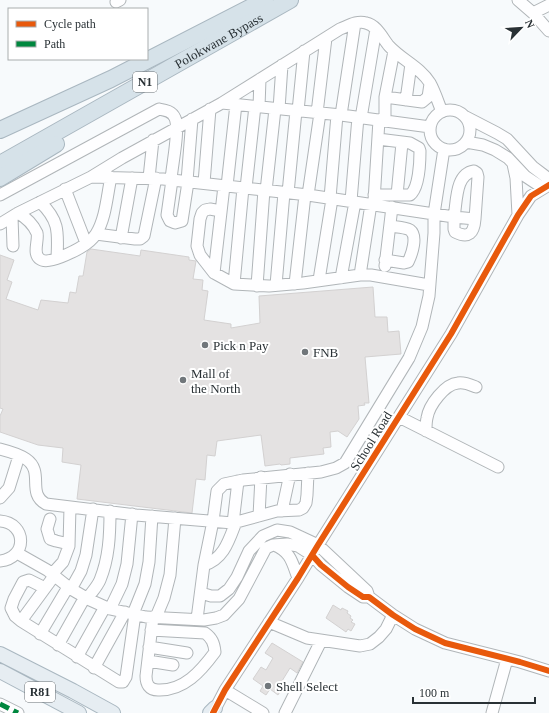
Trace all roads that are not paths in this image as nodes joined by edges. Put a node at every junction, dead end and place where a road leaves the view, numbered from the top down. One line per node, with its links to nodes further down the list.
1 (290, 0): 4 (highway, Polokwane Bypass / N1)
2 (518, 0): 5 (street)
3 (549, 5): 5 (street)
4 (268, 6): 33 (highway); 39 (highway, Polokwane Bypass / N1); 43 (highway)
5 (533, 13): 8 (street)
6 (355, 22): 7 (street); 9 (street); 26 (street)
7 (376, 30): 11 (street); 27 (street)
8 (549, 31)
9 (326, 38): 10 (street); 25 (street)
10 (304, 51): 13 (street); 23 (street)
11 (394, 51): 12 (street); 16 (street)
12 (411, 64): 15 (street); 17 (street)
13 (282, 65): 14 (street); 22 (street)
14 (260, 79): 18 (street); 20 (street)
15 (430, 83): 17 (street); 24 (street)
16 (385, 97): 17 (street); 30 (street)
17 (406, 100)
18 (222, 103): 19 (street); 21 (street)
19 (236, 104): 20 (street); 50 (street)
20 (257, 106): 22 (street); 51 (street)
21 (210, 109): 29 (street); 48 (street)
22 (277, 109): 23 (street); 53 (street)
23 (297, 111): 25 (street); 54 (street)
24 (442, 112): 28 (street); 31 (street)
25 (319, 113): 26 (street); 56 (street)
26 (339, 115): 27 (street); 58 (street)
27 (360, 117): 30 (street); 61 (street)
28 (466, 117): 36 (street); 49 (street)
29 (192, 119): 32 (street); 47 (street)
30 (382, 120): 31 (street); 34 (street)
31 (430, 127): 38 (street)
32 (177, 128): 35 (street); 46 (street); 55 (street)
33 (0, 130)
34 (378, 139): 37 (street); 59 (street)
35 (153, 140): 41 (street); 45 (street)
36 (466, 142): 38 (street); 40 (street)
37 (402, 143): 57 (street); 57 (street)
38 (444, 149): 64 (street)
39 (0, 164)
40 (513, 164): 49 (street); 66 (street)
41 (91, 176): 42 (street); 52 (street)
42 (111, 177): 44 (street); 71 (street)
43 (0, 178)
44 (132, 178): 45 (street); 72 (street)
45 (152, 178): 46 (street); 72 (street)
46 (172, 180): 47 (street); 47 (street)
47 (187, 181): 48 (street)
48 (204, 183): 50 (street)
49 (547, 184): 66 (street, School Road)
50 (225, 186): 51 (street); 63 (street)
51 (245, 188): 53 (street); 82 (street)
52 (66, 189): 60 (street); 73 (street)
53 (265, 191): 54 (street); 86 (street)
54 (286, 193): 56 (street); 84 (street)
55 (0, 195)
56 (306, 195): 58 (street); 83 (street)
57 (397, 195): 59 (street)
58 (331, 199): 61 (street); 81 (street)
59 (373, 201): 61 (street); 62 (street); 78 (street)
60 (40, 202): 65 (street); 75 (street)
61 (353, 202): 80 (street)
62 (392, 207): 64 (street); 70 (street)
63 (221, 211): 77 (street); 77 (street)
64 (434, 214): 67 (street); 85 (street)
65 (15, 215): 69 (street); 74 (street); 75 (street)
66 (518, 215): 88 (street, School Road)
67 (454, 217): 68 (street); 68 (street); 68 (street)
68 (475, 219)
69 (0, 224)
70 (390, 226): 76 (street); 76 (street)
71 (96, 234): 72 (street); 73 (street)
72 (121, 238)
73 (86, 243): 75 (street)
74 (13, 246)
75 (57, 258)
76 (386, 260): 79 (street)
77 (214, 273): 82 (street)
78 (360, 275): 79 (street); 80 (street)
79 (383, 276): 85 (street)
80 (341, 278): 81 (street)
81 (319, 280): 83 (street)
82 (234, 284): 86 (street)
83 (295, 284): 84 (street)
84 (276, 285): 86 (street)
85 (430, 285): 93 (street)
86 (257, 286)
87 (476, 387): 89 (street)
88 (399, 417): 89 (street); 112 (street, School Road)
89 (426, 431): 92 (street)
90 (0, 449): 91 (street)
91 (19, 456): 97 (street); 98 (street)
92 (498, 467)
93 (308, 473): 94 (street); 101 (street)
94 (290, 474): 95 (street); 101 (street)
95 (261, 477): 96 (street); 104 (street)
96 (238, 480): 108 (street); 109 (street)
97 (0, 498)
98 (70, 506): 99 (street); 110 (street)
99 (93, 509): 100 (street); 120 (street)
100 (110, 511): 102 (street); 123 (street)
101 (282, 511): 104 (street)
102 (132, 514): 103 (street); 124 (street)
103 (152, 516): 105 (street); 125 (street)
104 (259, 516): 109 (street)
105 (175, 518): 108 (street); 127 (street)
106 (50, 519): 110 (street)
107 (0, 521): 113 (street)
108 (213, 521): 109 (street); 116 (street)
109 (234, 522): 116 (street)
110 (69, 544): 117 (street)
111 (273, 545): 114 (street); 118 (street); 128 (street)
112 (318, 545): 114 (street, School Road); 121 (street); 122 (street)
113 (17, 553): 115 (street); 117 (street)
114 (312, 555): 118 (street, School Road); 122 (street)
115 (0, 561)
116 (204, 565): 121 (street)
117 (53, 575): 119 (street); 120 (street)
118 (298, 578): 130 (street, School Road)
119 (45, 588): 129 (street); 129 (street)
120 (70, 588): 123 (street); 132 (street)
121 (201, 593): 128 (street)
122 (369, 597): 126 (street)
123 (86, 598): 124 (street); 134 (street)
124 (107, 608): 125 (street); 138 (street)
125 (131, 613): 127 (street); 142 (street); 142 (street)
126 (393, 615): 133 (street); 139 (street)
127 (154, 617): 128 (street); 131 (street)
128 (197, 619)
129 (21, 622): 132 (street)
130 (270, 622): 133 (street); 145 (street, School Road)
131 (151, 630): 135 (street); 140 (street)
132 (40, 634): 134 (street)
133 (321, 641): 152 (street)
134 (58, 645): 138 (street)
135 (149, 647): 136 (street); 140 (street)
136 (187, 653)
137 (0, 654): 150 (main road, R81)
138 (77, 657): 142 (street)
139 (507, 658): 143 (street); 153 (street)
140 (148, 661): 141 (street)
141 (173, 665)
142 (94, 668)
143 (549, 670)
144 (0, 671): 149 (main road, R81)
145 (225, 690): 147 (street, School Road); 151 (street)
146 (0, 704): 148 (street)
147 (213, 711)
148 (18, 713)
149 (80, 713)
150 (113, 713)
151 (264, 713)
152 (285, 713)
153 (492, 713)

